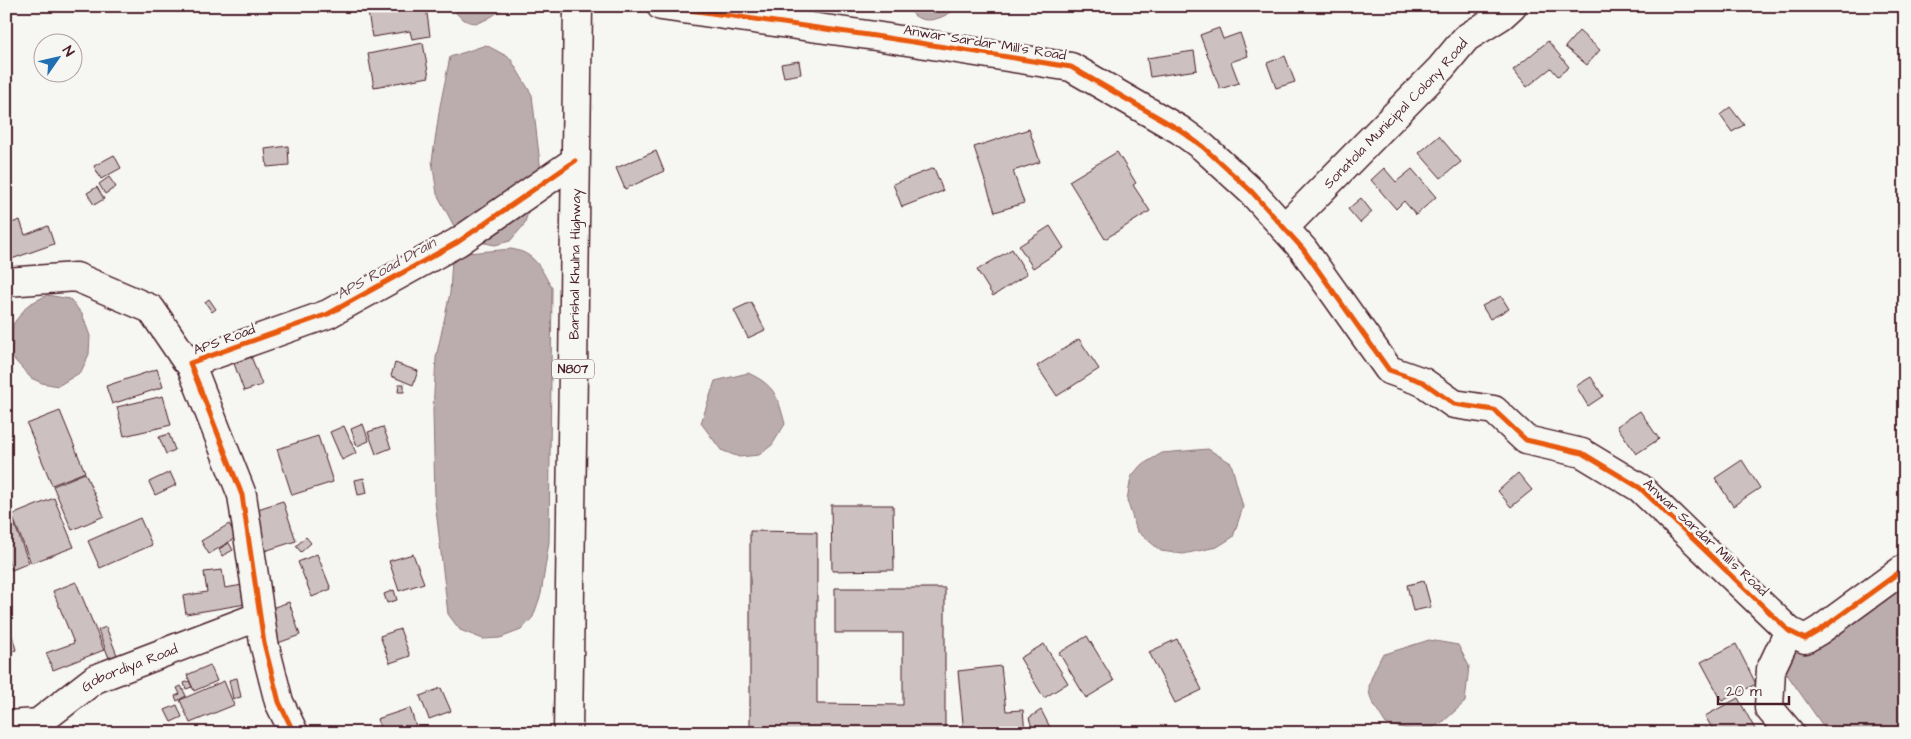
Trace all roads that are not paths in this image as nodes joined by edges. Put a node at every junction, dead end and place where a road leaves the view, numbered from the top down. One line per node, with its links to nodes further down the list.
1 (578, 6): 4 (main road, Barishal Khulna Highway / N807)
2 (661, 6): 5 (main road, Anwar Sardar Mill's Road)
3 (1512, 6): 5 (main road, Sonatola Municipal Colony Road)
4 (575, 161): 7 (main road, APS Road); 13 (main road, Barishal Khulna Highway / N807)
5 (1284, 228): 10 (main road, Anwar Sardar Mill's Road)
6 (6, 282): 7 (main road)
7 (190, 363): 9 (main road, APS Road)
8 (1905, 568): 10 (main road)
9 (260, 616): 11 (main road, Gobordiya Road); 12 (main road, APS Road)
10 (1790, 632): 14 (main road)
11 (6, 726)
12 (294, 733)
13 (568, 733)
14 (1790, 733)

